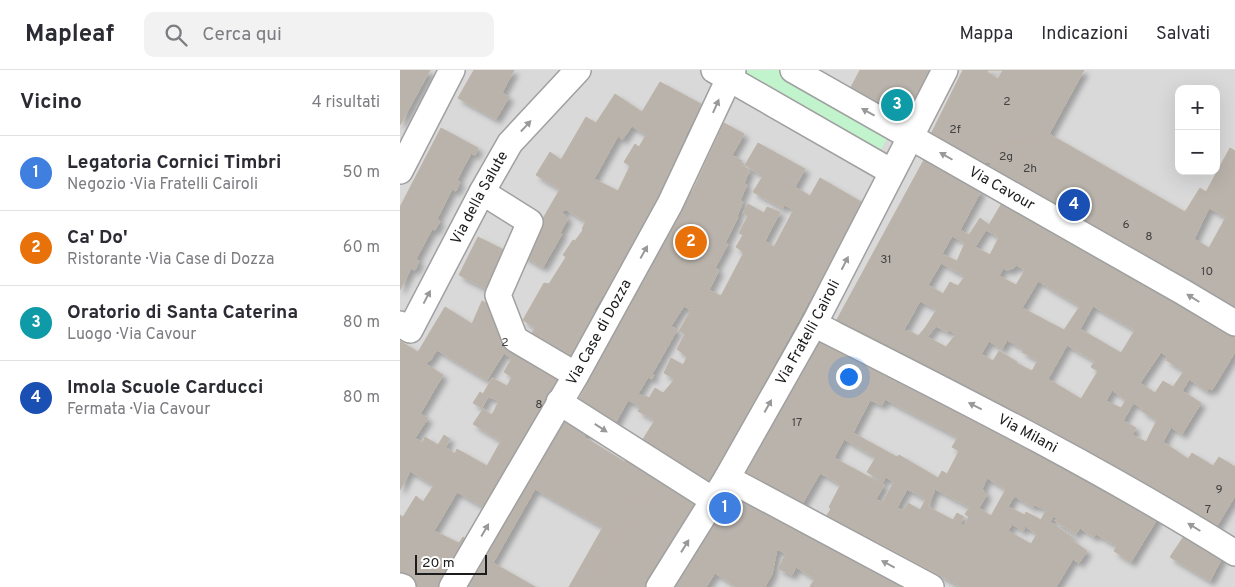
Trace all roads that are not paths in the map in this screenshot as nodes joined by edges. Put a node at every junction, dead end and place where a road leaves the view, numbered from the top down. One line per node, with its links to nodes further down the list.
1 (452, 70): 7 (street)
2 (578, 70): 9 (street, Via della Salute, one-way to 2)
3 (793, 70): 6 (street, Via Cavour, one-way to 3)
4 (945, 70): 6 (street, Via Fratelli Cairoli)
5 (725, 73): 8 (street); 13 (street, Via Case di Dozza, one-way to 5)
6 (910, 136): 8 (street, Via Fratelli Cairoli); 10 (street, Via Cavour, one-way to 6)
7 (400, 171)
8 (892, 172): 12 (street, Via Fratelli Cairoli, one-way to 8)
9 (482, 192): 11 (street, Via della Salute, one-way to 9); 13 (street)
10 (1235, 323)
11 (400, 324)
12 (814, 324): 15 (street, Via Fratelli Cairoli, one-way to 12); 17 (street, Via Milani, one-way to 12)
13 (576, 375): 14 (street, Via Case di Dozza)
14 (560, 402): 16 (street, one-way to 16); 18 (street, Via Case di Dozza, one-way to 14)
15 (727, 478): 16 (street, Via Fratelli Cairoli); 20 (street, one-way to 15)
16 (713, 500): 19 (street, Via Fratelli Cairoli, one-way to 16)
17 (1235, 553)
18 (452, 587)
19 (659, 587)
20 (931, 587)

